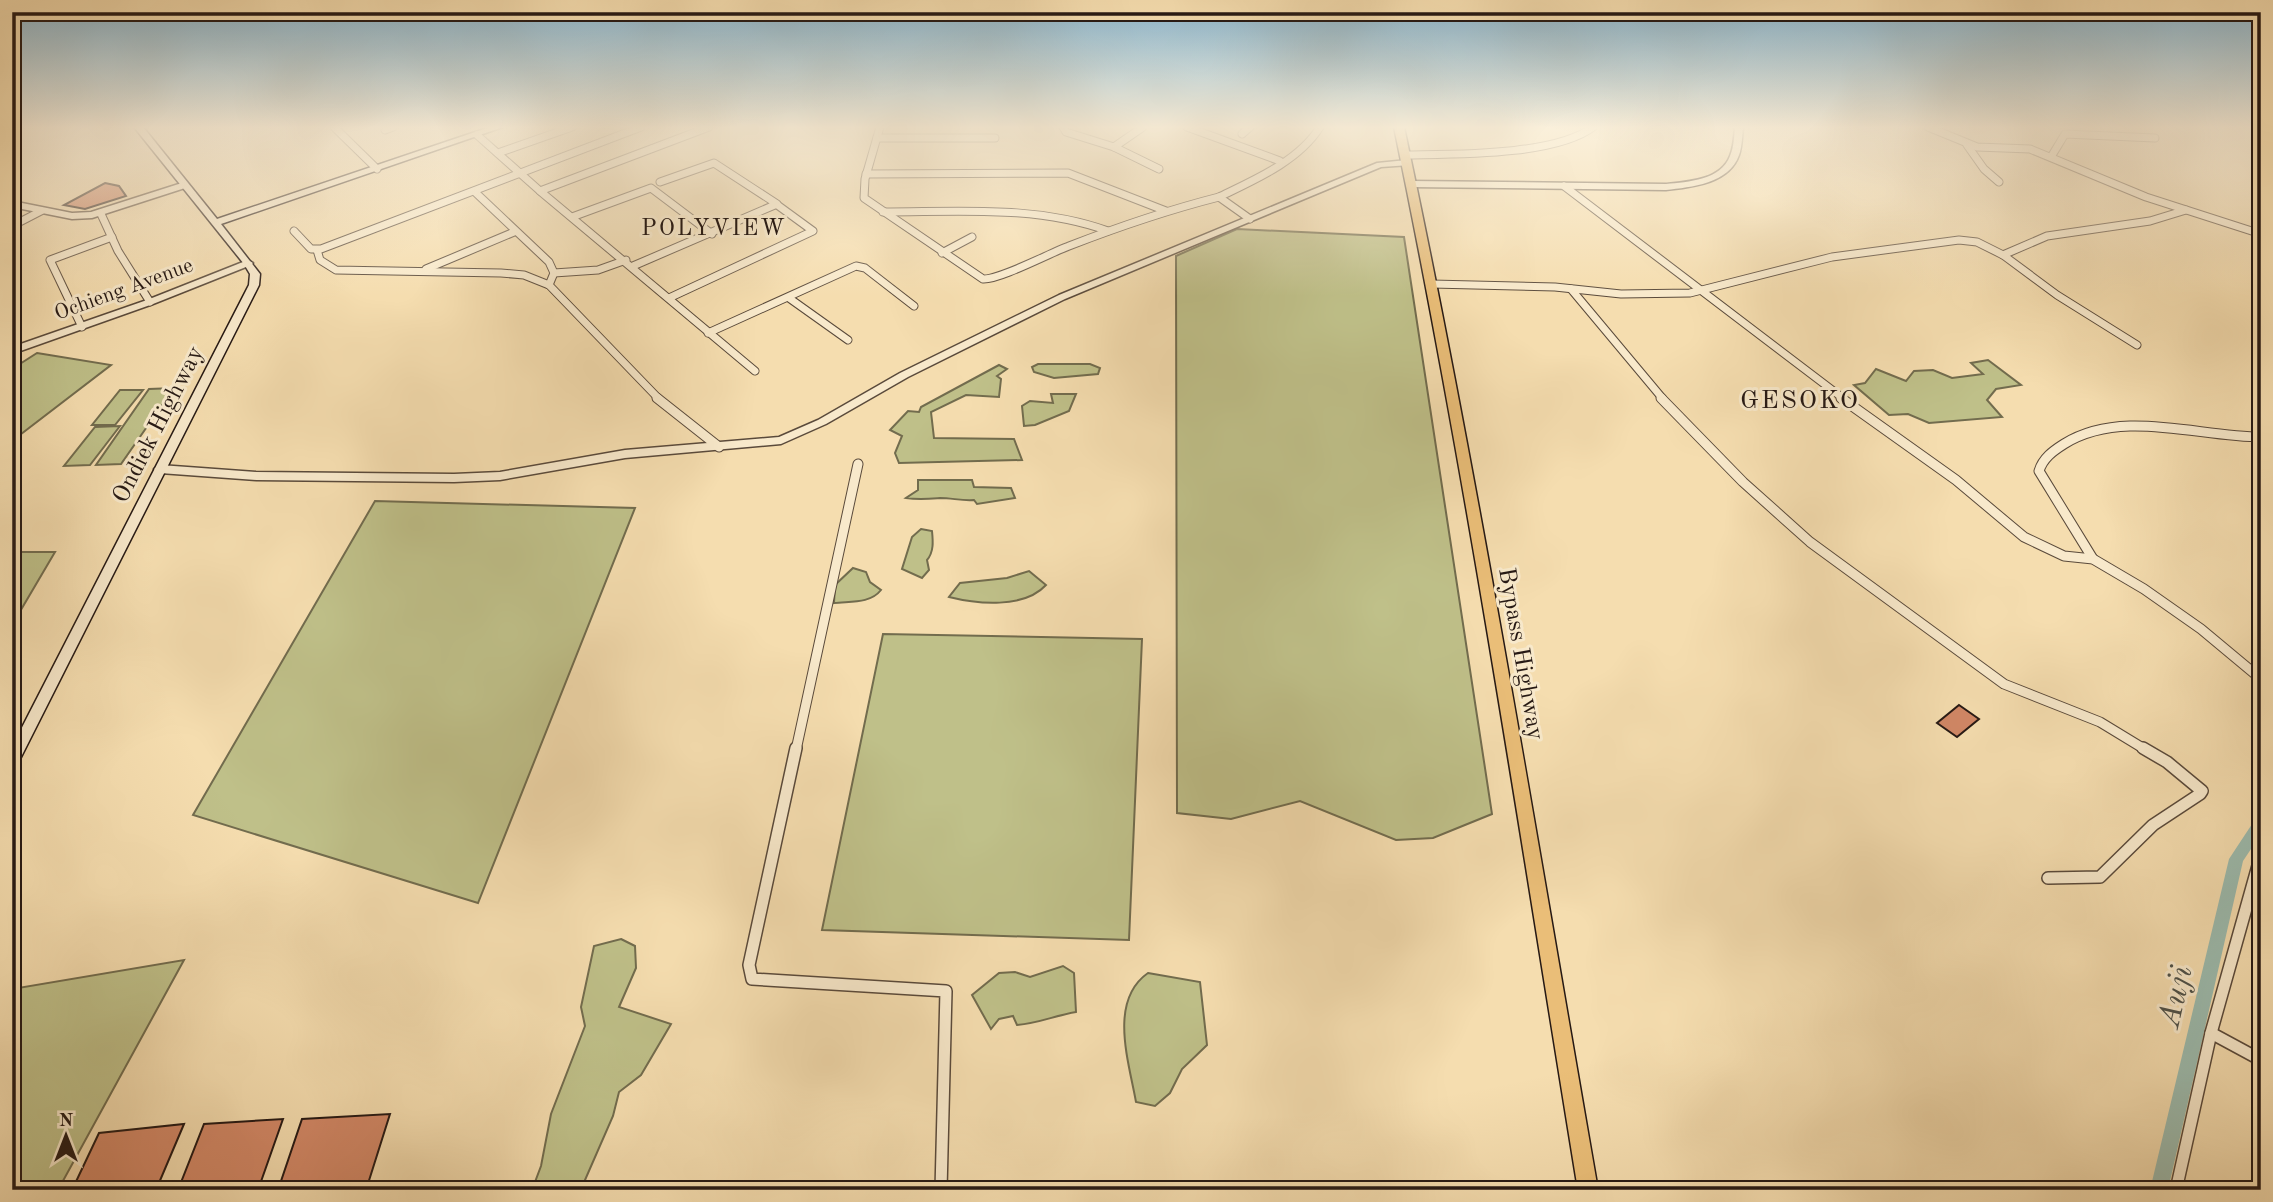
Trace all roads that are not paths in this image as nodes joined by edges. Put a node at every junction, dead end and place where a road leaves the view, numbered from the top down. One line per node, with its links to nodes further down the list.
1 (184, 183): 14 (street)
2 (334, 183): 28 (street)
3 (494, 183): 17 (street)
4 (531, 183): 16 (street)
5 (561, 183): 16 (street)
6 (747, 183): 20 (street)
7 (865, 183): 24 (street)
8 (1094, 183): 23 (street)
9 (1247, 183): 18 (street)
10 (1336, 183): 27 (street)
11 (1686, 183): 15 (street)
12 (2113, 183): 21 (street)
13 (1411, 184): 15 (street); 45 (main road, Bypass Highway)
14 (186, 186): 25 (street); 28 (street)
15 (1564, 186): 48 (street)
16 (540, 191): 26 (street)
17 (475, 192): 32 (street); 37 (street)
18 (1219, 197): 23 (street); 27 (street)
19 (12, 204): 22 (street)
20 (776, 204): 33 (street); 50 (street)
21 (2186, 210): 34 (street); 39 (street)
22 (41, 211): 25 (street); 29 (street)
23 (1166, 211): 31 (street)
24 (881, 212): 31 (street); 38 (street)
25 (101, 214): 35 (street)
26 (572, 217): 33 (street); 40 (street)
27 (1250, 219): 60 (street)
28 (217, 222): 41 (street)
29 (12, 226)
30 (294, 231): 37 (street)
31 (1109, 231): 38 (street)
32 (514, 232): 43 (street); 44 (street)
33 (712, 234): 42 (street)
34 (2261, 234)
35 (112, 237): 51 (street); 53 (street)
36 (972, 237): 38 (street)
37 (317, 250): 43 (street)
38 (942, 253)
39 (2003, 255): 48 (street); 56 (street)
40 (626, 260): 42 (street); 44 (street)
41 (248, 263): 51 (street, Ochieng Avenue); 62 (street, Ondiek Highway)
42 (633, 266): 50 (street)
43 (422, 271): 46 (street)
44 (554, 273): 46 (street)
45 (1432, 284): 47 (street); 71 (main road, Bypass Highway)
46 (549, 285): 60 (street)
47 (1571, 289): 48 (street); 67 (street)
48 (1700, 291): 63 (street)
49 (789, 298): 52 (street); 54 (street); 55 (street)
50 (669, 299): 54 (street)
51 (150, 302): 53 (street, Ochieng Avenue)
52 (914, 306)
53 (82, 327): 57 (street, Ochieng Avenue)
54 (708, 332): 58 (street)
55 (848, 340)
56 (2137, 345)
57 (12, 351)
58 (755, 371)
59 (2261, 437): 63 (street)
60 (719, 447): 62 (street)
61 (858, 464): 70 (street)
62 (160, 469): 65 (street, Ondiek Highway)
63 (2093, 559): 64 (street)
64 (2261, 680)
65 (12, 761)
66 (2261, 855): 68 (street)
67 (2048, 878)
68 (2211, 1033): 69 (street); 72 (street)
69 (2261, 1060)
70 (941, 1190)
71 (1588, 1190)
72 (2176, 1190)

